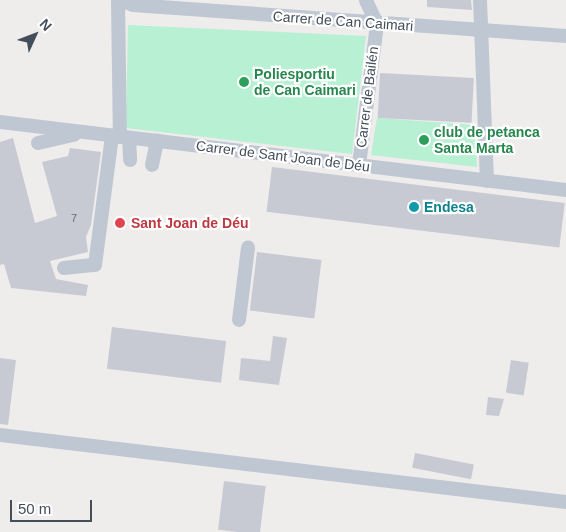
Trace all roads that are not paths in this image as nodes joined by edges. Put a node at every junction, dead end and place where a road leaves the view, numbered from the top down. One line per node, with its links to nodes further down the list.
1 (119, 0): 4 (street, Carrer de Can Caimari); 9 (street)
2 (366, 0): 4 (street)
3 (480, 0): 5 (street)
4 (377, 24): 5 (street, Carrer de Can Caimari); 14 (street, Carrer de Bailén)
5 (484, 29): 6 (street, Carrer de Can Caimari); 15 (street)
6 (566, 36)
7 (0, 122): 8 (street, Carrer de Sant Joan de Déu)
8 (84, 132): 9 (street, Carrer de Sant Joan de Déu); 11 (street)
9 (120, 137): 10 (street, Carrer de Sant Joan de Déu); 12 (street); 18 (street)
10 (156, 141): 13 (street); 14 (street, Carrer de Sant Joan de Déu)
11 (38, 143)
12 (130, 160)
13 (152, 165)
14 (359, 165): 15 (street, Carrer de Sant Joan de Déu)
15 (487, 181): 16 (street, Carrer de Sant Joan de Déu)
16 (566, 190)
17 (248, 248): 19 (street)
18 (64, 268)
19 (239, 320)
20 (0, 435): 21 (street)
21 (566, 502)

